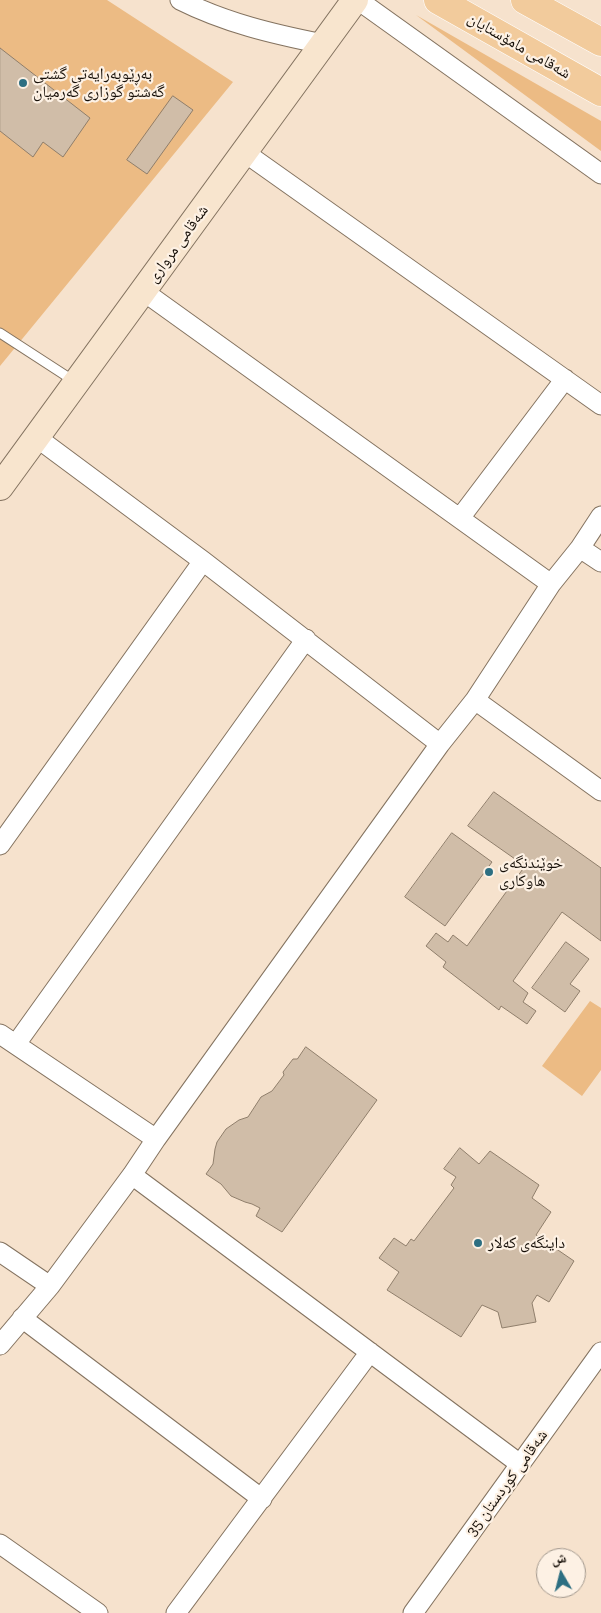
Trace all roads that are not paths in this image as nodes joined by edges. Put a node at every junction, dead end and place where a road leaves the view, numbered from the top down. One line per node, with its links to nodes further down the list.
1 (180, 0): 6 (street)
2 (356, 0): 6 (street, شەقامی مرواری); 9 (street)
3 (438, 0): 7 (main road, شەقامی مامۆستایان)
4 (525, 0): 5 (main road)
5 (601, 42)
6 (323, 44): 8 (street, شەقامی مرواری)
7 (601, 92)
8 (244, 152): 10 (street, شەقامی مرواری); 12 (street)
9 (601, 174)
10 (143, 291): 13 (street, شەقامی مرواری); 18 (street)
11 (0, 332): 13 (lane)
12 (566, 379): 14 (street); 18 (street)
13 (76, 382): 15 (street, شەقامی مرواری)
14 (601, 405)
15 (36, 437): 16 (street, شەقامی مرواری); 20 (street)
16 (0, 487)
17 (601, 516): 19 (street)
18 (460, 518): 22 (street)
19 (580, 548): 21 (street); 22 (street)
20 (203, 561): 23 (street); 27 (street)
21 (601, 562)
22 (551, 584): 24 (street)
23 (306, 639): 25 (street); 29 (street)
24 (475, 700): 25 (street); 26 (street)
25 (440, 744): 30 (street)
26 (601, 791)
27 (0, 845)
28 (0, 1034): 29 (street)
29 (16, 1044): 30 (street)
30 (156, 1140): 31 (street)
31 (132, 1175): 33 (street); 36 (street)
32 (0, 1252): 33 (street)
33 (50, 1286): 34 (street)
34 (22, 1318): 35 (street); 39 (street)
35 (0, 1345)
36 (370, 1352): 38 (street); 39 (street)
37 (601, 1352): 38 (street, شەقامی کوردستان 35)
38 (520, 1464): 43 (street, شەقامی کوردستان 35)
39 (262, 1499): 42 (street)
40 (0, 1544): 41 (street)
41 (98, 1613)
42 (176, 1613)
43 (413, 1613)

